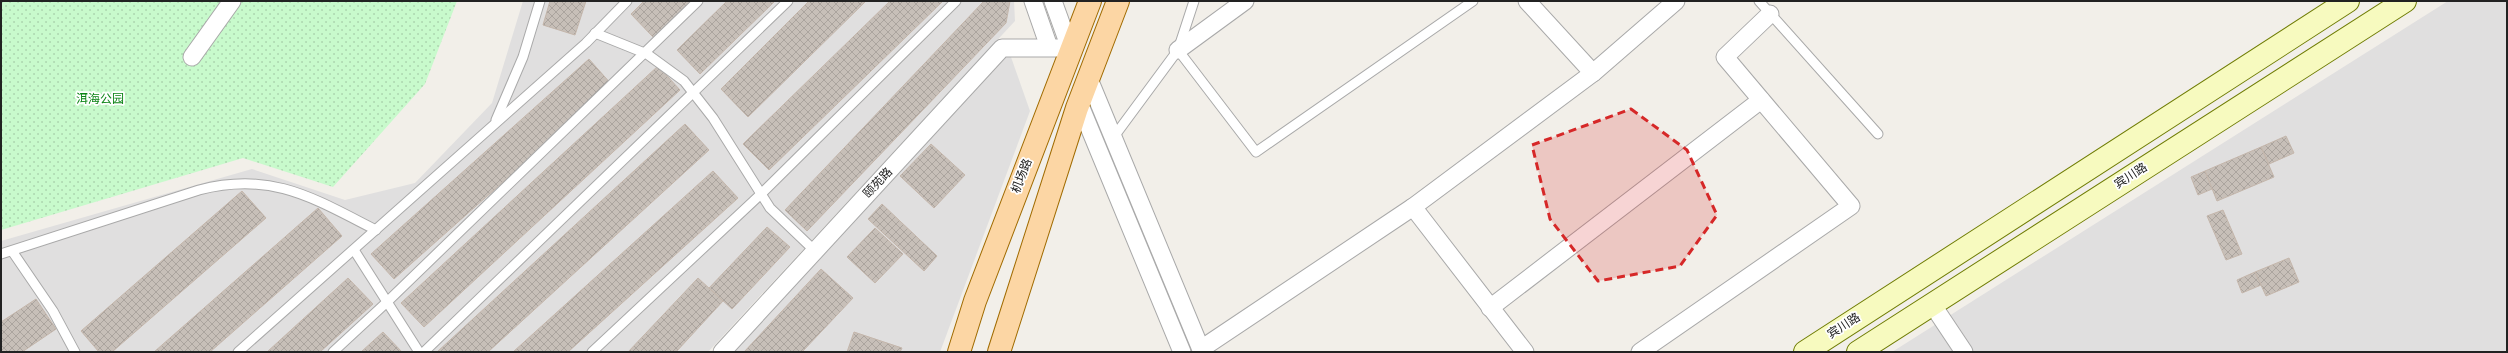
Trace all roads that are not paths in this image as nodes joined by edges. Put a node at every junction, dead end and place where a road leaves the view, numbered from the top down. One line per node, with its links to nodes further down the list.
1 (232, 1): 24 (street)
2 (540, 1): 30 (lane)
3 (627, 1): 20 (lane)
4 (698, 1): 23 (lane)
5 (788, 1): 27 (lane)
6 (956, 1): 33 (lane)
7 (1032, 1): 21 (street)
8 (1053, 1): 21 (street)
9 (1090, 1): 21 (main road, 机场路)
10 (1118, 1): 26 (main road)
11 (1194, 1): 22 (lane)
12 (1245, 1): 22 (street)
13 (1473, 1): 22 (lane)
14 (1527, 1): 25 (street)
15 (1676, 1): 25 (street)
16 (1759, 1): 19 (lane)
17 (2348, 1): 56 (main road, 宾川路)
18 (2405, 1): 41 (main road, 宾川路)
19 (1770, 14): 28 (street); 31 (lane)
20 (595, 33): 23 (lane); 30 (lane)
21 (1060, 48): 38 (street, 颐苑路); 51 (main road, 机场路)
22 (1178, 50): 32 (lane)
23 (644, 53): 27 (lane); 40 (lane)
24 (192, 57)
25 (1593, 72): 34 (street)
26 (1089, 79): 29 (main road); 32 (street)
27 (695, 92): 33 (lane); 48 (lane)
28 (1761, 100): 42 (street); 55 (street)
29 (1079, 103): 52 (main road); 53 (street)
30 (494, 123): 35 (lane)
31 (1878, 134)
32 (1113, 138): 43 (street)
33 (761, 194): 38 (lane); 49 (lane)
34 (1413, 207): 42 (street); 43 (street)
35 (376, 230): 36 (lane); 37 (lane)
36 (354, 250): 40 (lane); 45 (lane)
37 (12, 251): 39 (lane); 44 (lane)
38 (815, 251): 50 (street, 颐苑路)
39 (1, 254)
40 (388, 302): 46 (lane); 47 (lane)
41 (1932, 304): 57 (main road, 宾川路); 58 (street)
42 (1490, 308): 54 (street)
43 (1201, 350)
44 (75, 352)
45 (238, 352)
46 (333, 352)
47 (419, 352)
48 (424, 352)
49 (592, 352)
50 (722, 352)
51 (959, 352)
52 (999, 352)
53 (1182, 352)
54 (1525, 352)
55 (1640, 352)
56 (1805, 352)
57 (1858, 352)
58 (1964, 352)

